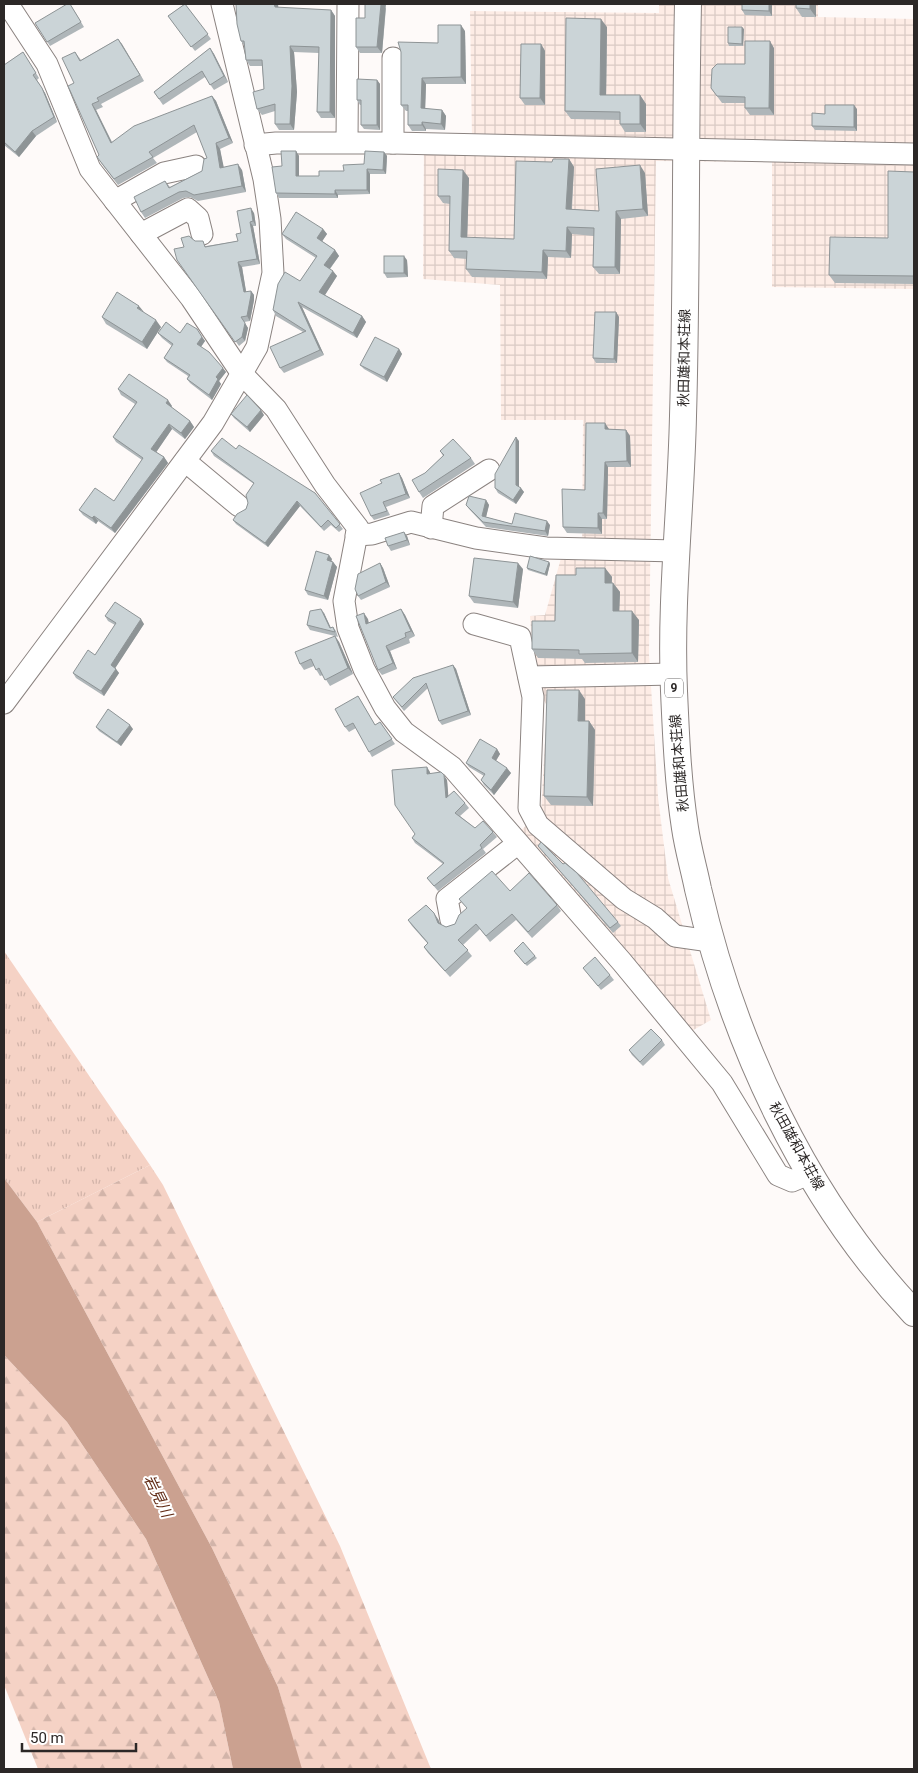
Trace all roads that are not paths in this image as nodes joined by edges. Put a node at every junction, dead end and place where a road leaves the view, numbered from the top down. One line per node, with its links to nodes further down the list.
1 (4, 4): 12 (street)
2 (222, 4): 8 (street)
3 (348, 4): 6 (street)
4 (688, 4): 9 (main road, 秋田雄和本荘線 / 9)
5 (393, 58): 7 (street)
6 (346, 142): 7 (street); 8 (street)
7 (393, 143): 9 (street)
8 (255, 145): 15 (street)
9 (685, 149): 10 (street); 21 (main road, 秋田雄和本荘線 / 9)
10 (914, 154)
11 (196, 166): 12 (street)
12 (115, 201): 13 (street)
13 (141, 234): 14 (street); 15 (street)
14 (202, 234)
15 (242, 374): 16 (street); 20 (street)
16 (185, 461): 18 (street); 25 (street)
17 (489, 470): 19 (street)
18 (239, 506)
19 (431, 528): 20 (street); 21 (street)
20 (356, 535): 26 (street)
21 (677, 551): 23 (main road, 秋田雄和本荘線 / 9)
22 (474, 624): 24 (street)
23 (674, 674): 24 (street); 28 (main road, 秋田雄和本荘線 / 9)
24 (529, 677): 28 (street)
25 (4, 703)
26 (517, 844): 27 (street); 29 (street)
27 (451, 920)
28 (710, 941): 29 (main road, 秋田雄和本荘線 / 9)
29 (811, 1173): 30 (main road, 秋田雄和本荘線 / 9)
30 (914, 1313)

